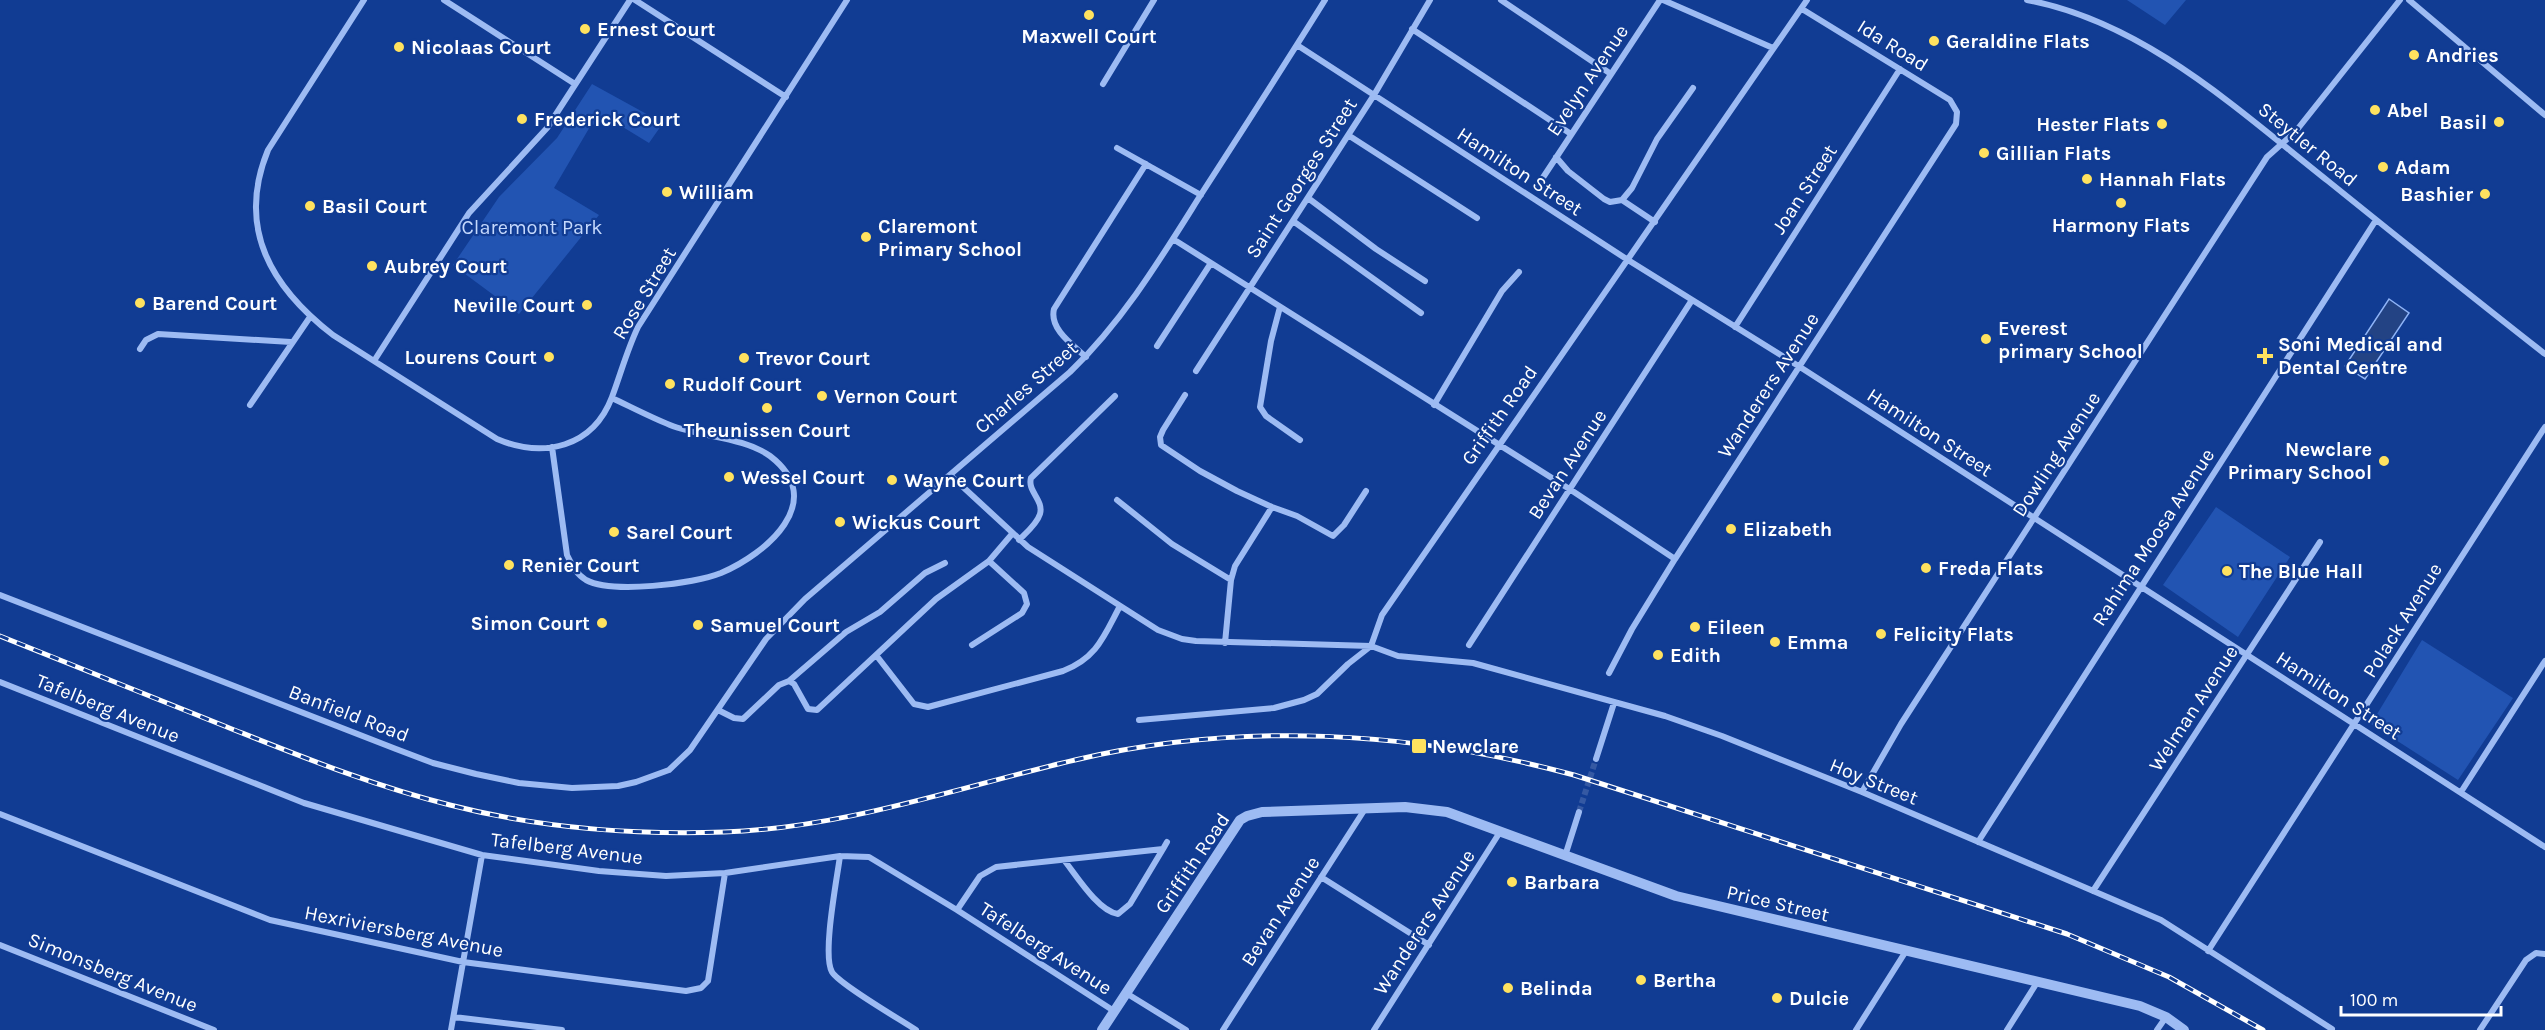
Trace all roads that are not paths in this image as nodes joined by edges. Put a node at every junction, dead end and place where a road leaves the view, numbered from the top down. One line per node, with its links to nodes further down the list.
1 (364, 0): 51 (street, Rose Street)
2 (444, 0): 21 (street)
3 (630, 0): 21 (street)
4 (635, 0): 25 (street)
5 (847, 0): 25 (street, Rose Street)
6 (1154, 0): 22 (street)
7 (1325, 0): 17 (street, Charles Street)
8 (1430, 0): 16 (street, Saint Georges Street)
9 (1501, 0): 20 (street)
10 (1662, 0): 18 (street); 20 (street, Evelyn Avenue)
11 (1807, 0): 15 (street, Griffith Road)
12 (2027, 0): 30 (street, Steytler Road)
13 (2400, 0): 30 (street, Dowling Avenue)
14 (2409, 0): 26 (street)
15 (1802, 9): 18 (street, Griffith Road); 19 (street, Ida Road)
16 (1412, 29): 24 (street, Saint Georges Street); 28 (street)
17 (1297, 45): 24 (street, Hamilton Street); 35 (street, Charles Street)
18 (1773, 48): 41 (street, Griffith Road)
19 (1900, 69): 27 (street, Ida Road); 52 (street, Joan Street)
20 (1611, 74): 28 (street, Evelyn Avenue)
21 (575, 84): 58 (street)
22 (1103, 84)
23 (1693, 88): 37 (street)
24 (1374, 95): 29 (street, Saint Georges Street); 43 (street, Hamilton Street)
25 (786, 97): 63 (street, Rose Street)
26 (2545, 115)
27 (1957, 117): 59 (street, Wanderers Avenue)
28 (1571, 134): 32 (street, Evelyn Avenue)
29 (1348, 135): 36 (street, Saint Georges Street); 38 (street)
30 (2281, 144): 39 (street, Steytler Road); 75 (street, Dowling Avenue)
31 (1117, 148): 33 (street)
32 (1556, 157): 34 (street, Evelyn Avenue); 37 (street)
33 (1146, 164): 35 (street); 57 (street)
34 (1542, 179)
35 (1201, 195): 42 (street, Charles Street)
36 (1308, 198): 40 (street, Saint Georges Street); 46 (street)
37 (1623, 200): 41 (street)
38 (1477, 218)
39 (2376, 220): 56 (street, Steytler Road); 83 (street, Rahima Moosa Avenue)
40 (1293, 221): 47 (street, Saint Georges Street); 50 (street)
41 (1655, 222): 43 (street, Griffith Road)
42 (1173, 239): 44 (street); 57 (street, Charles Street)
43 (1628, 260): 48 (street, Hamilton Street); 69 (street, Griffith Road)
44 (1211, 263): 47 (street); 54 (street)
45 (1519, 272): 65 (street)
46 (1425, 280)
47 (1250, 288): 49 (street); 60 (street, Saint Georges Street)
48 (1692, 300): 52 (street, Hamilton Street); 71 (street, Bevan Avenue)
49 (1280, 307): 65 (street); 67 (street)
50 (1421, 313)
51 (310, 317): 53 (street); 58 (street, Rose Street)
52 (1735, 327): 59 (street, Hamilton Street)
53 (291, 342): 55 (street); 64 (street)
54 (1157, 346)
55 (140, 349)
56 (2545, 354)
57 (1086, 357): 70 (street, Charles Street)
58 (374, 361): 68 (street, Rose Street)
59 (1800, 368): 75 (street, Hamilton Street); 79 (street, Wanderers Avenue)
60 (1196, 371)
61 (1185, 395): 74 (street)
62 (1115, 396): 77 (street)
63 (612, 398): 68 (street, Rose Street); 68 (street)
64 (250, 405)
65 (1434, 405): 69 (street)
66 (2545, 427): 99 (street, Polack Avenue)
67 (1300, 440)
68 (552, 447)
69 (1500, 447): 71 (street); 89 (street, Griffith Road)
70 (950, 475): 76 (street, Hoy Street); 97 (street, Charles Street)
71 (1571, 490): 79 (street); 88 (street, Bevan Avenue)
72 (1366, 491): 74 (street)
73 (1117, 500): 82 (street)
74 (1272, 507): 82 (street)
75 (2034, 519): 83 (street, Hamilton Street); 102 (street, Dowling Avenue)
76 (1012, 534): 77 (street, Hoy Street); 80 (street)
77 (1019, 540): 85 (street, Hoy Street)
78 (2320, 542): 91 (street, Welman Avenue)
79 (1675, 559): 93 (street, Wanderers Avenue)
80 (989, 561): 87 (street); 90 (street)
81 (945, 563): 94 (street)
82 (1231, 580): 86 (street)
83 (2141, 587): 91 (street, Hamilton Street); 109 (street, Rahima Moosa Avenue)
84 (0, 595): 100 (street, Banfield Road)
85 (1120, 606): 86 (street, Hoy Street); 90 (street)
86 (1225, 643): 89 (street, Hoy Street)
87 (972, 645)
88 (1469, 645)
89 (1371, 646): 96 (street, Hoy Street); 98 (street)
90 (876, 655): 94 (street)
91 (2248, 655): 99 (street, Hamilton Street); 118 (street, Welman Avenue)
92 (2545, 661): 103 (street)
93 (1609, 673)
94 (789, 681): 97 (street)
95 (1, 685): 112 (street, Tafelberg Avenue)
96 (1614, 703): 101 (street); 102 (street, Hoy Street)
97 (718, 710): 100 (street, Charles Street)
98 (1139, 720)
99 (2354, 724): 103 (street, Hamilton Street); 123 (street, Polack Avenue)
100 (690, 750)
101 (1596, 759)
102 (1862, 792): 109 (street, Hoy Street)
103 (2461, 792): 110 (street, Hamilton Street)
104 (1365, 809): 107 (street, Price Street); 117 (street, Bevan Avenue); 127 (street, Griffith Road)
105 (1579, 812): 114 (street)
106 (0, 814): 125 (street, Hexriviersberg Avenue)
107 (1500, 832): 114 (street, Price Street); 121 (street, Wanderers Avenue)
108 (1167, 842): 111 (street)
109 (1978, 842): 118 (street, Hoy Street)
110 (2545, 847)
111 (1163, 849): 115 (street); 115 (street)
112 (482, 855): 116 (street, Tafelberg Avenue); 125 (street)
113 (840, 856): 116 (street, Tafelberg Avenue); 119 (street, Tafelberg Avenue); 135 (street)
114 (1565, 856): 122 (street, Price Street)
115 (1064, 860): 119 (street)
116 (725, 873): 125 (street, Hexriviersberg Avenue)
117 (1321, 877): 121 (street); 138 (street, Bevan Avenue)
118 (2093, 891): 123 (street, Hoy Street)
119 (957, 910): 128 (street, Tafelberg Avenue)
120 (0, 945): 132 (street, Simonsberg Avenue)
121 (1429, 945): 139 (street, Wanderers Avenue)
122 (1906, 951): 126 (street, Price Street); 140 (street)
123 (2208, 951): 131 (street, Hoy Street)
124 (2545, 954): 144 (street)
125 (463, 962): 129 (street)
126 (2038, 981): 130 (street, Price Street); 141 (street)
127 (1126, 993): 128 (street, Griffith Road); 137 (street)
128 (1114, 1011): 136 (street, Griffith Road)
129 (454, 1017): 133 (street); 134 (street)
130 (2166, 1017): 142 (street); 143 (street, Price Street)
131 (2332, 1029)
132 (214, 1030)
133 (451, 1030)
134 (562, 1030)
135 (916, 1030)
136 (1102, 1030)
137 (1186, 1030)
138 (1223, 1030)
139 (1374, 1030)
140 (1856, 1030)
141 (2007, 1030)
142 (2157, 1030)
143 (2184, 1030)
144 (2480, 1030)

